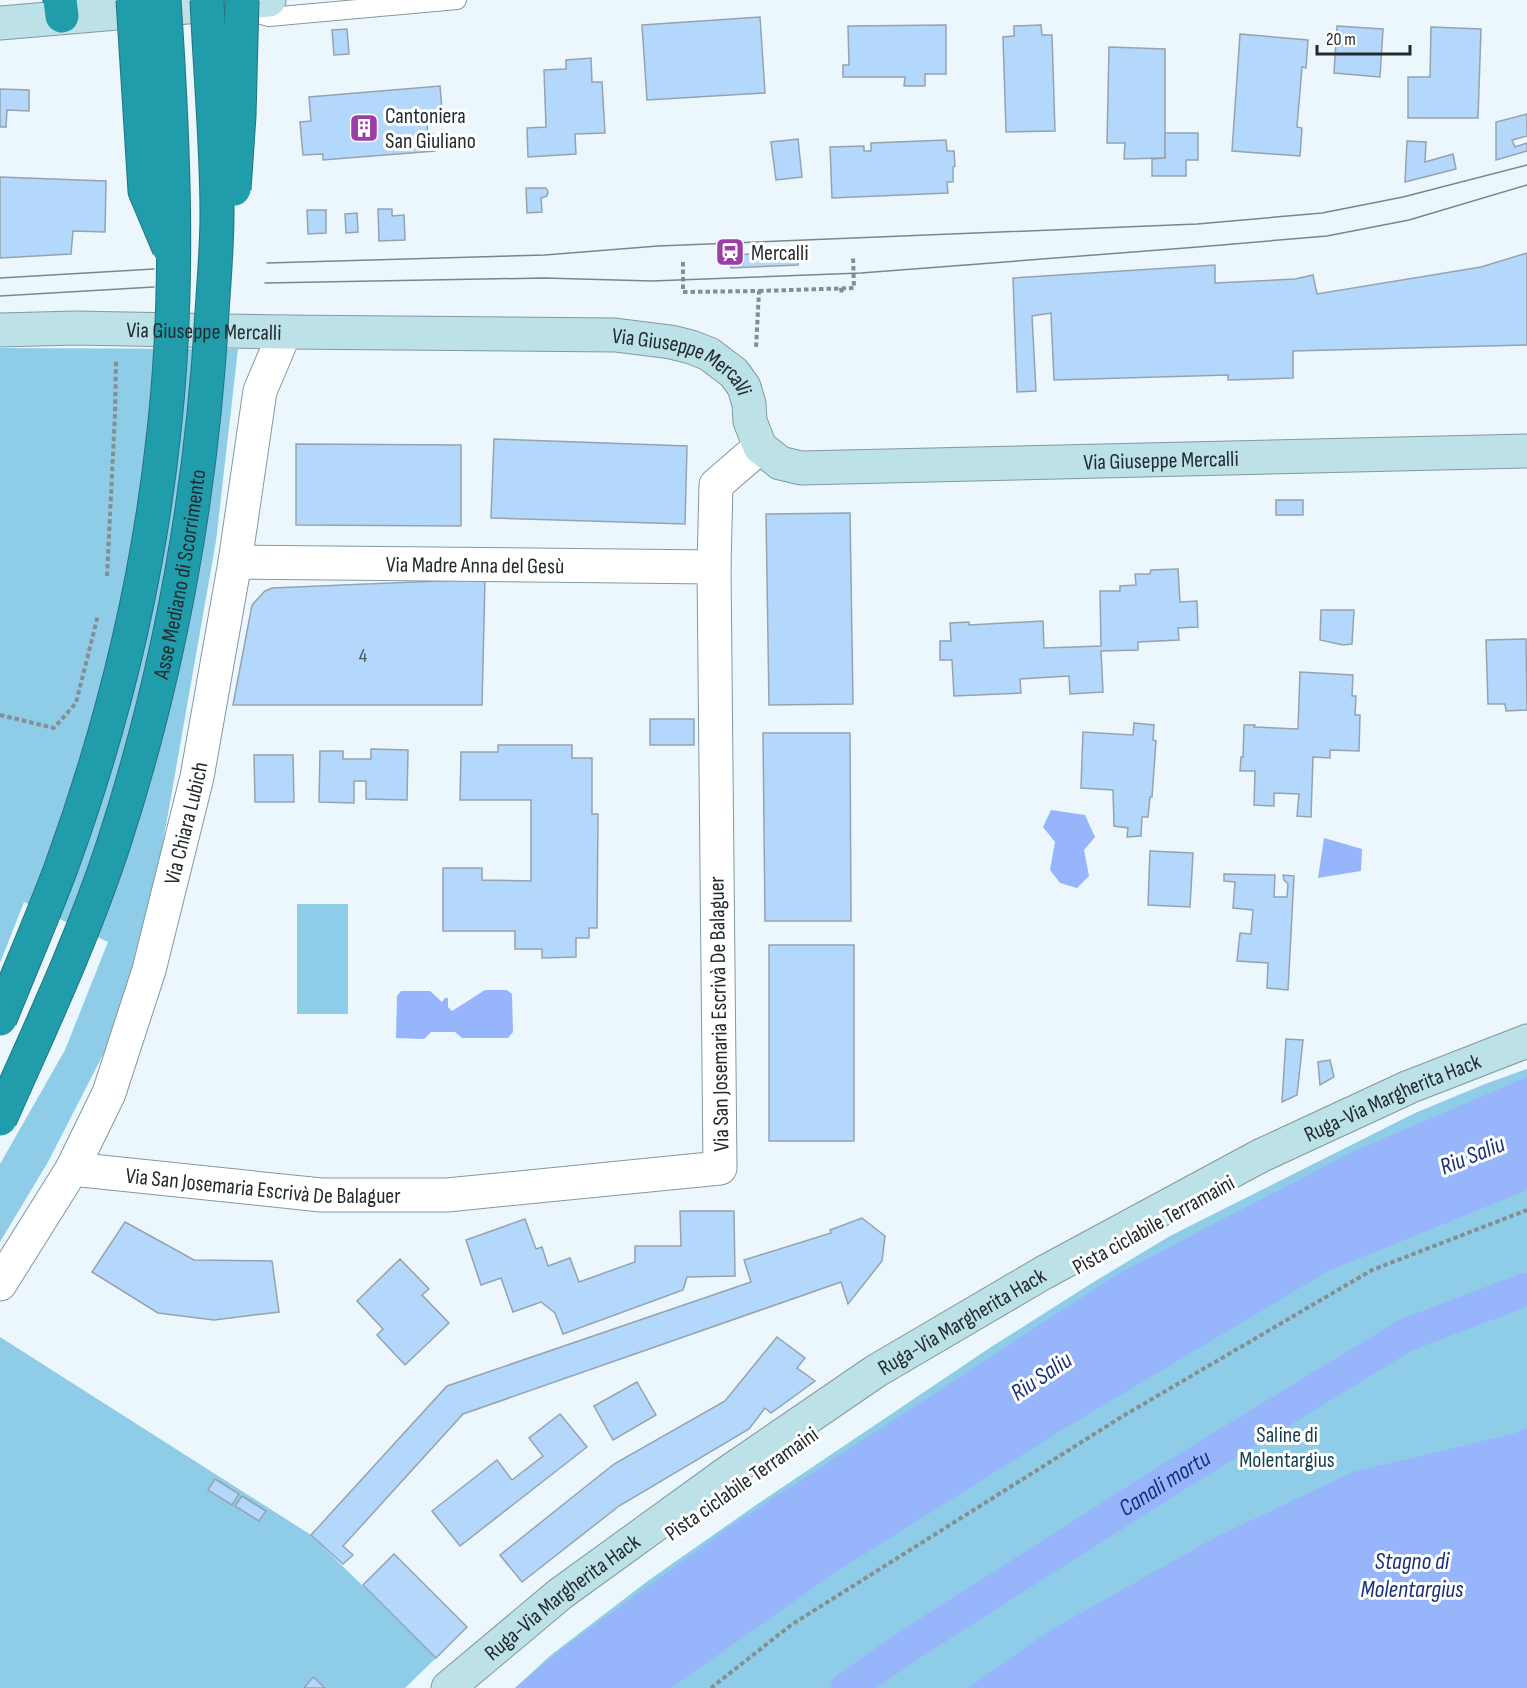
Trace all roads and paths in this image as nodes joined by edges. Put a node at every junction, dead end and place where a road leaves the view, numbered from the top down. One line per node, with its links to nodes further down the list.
1 (133, 0): 10 (highway, bridge)
2 (164, 0): 10 (highway, Asse Mediano di Scorrimento, bridge)
3 (269, 0): 5 (street)
4 (457, 0): 5 (lane)
5 (226, 1): 6 (street); 27 (highway, Asse Mediano di Scorrimento, bridge)
6 (61, 8): 7 (street)
7 (0, 23)
8 (854, 256): 11 (path)
9 (683, 262): 12 (path)
10 (174, 263): 25 (highway, Asse Mediano di Scorrimento, bridge)
11 (841, 288): 12 (path); 13 (path)
12 (759, 291): 17 (path)
13 (842, 295)
14 (116, 329): 15 (street, Via Giuseppe Mercalli); 16 (street, Via Giuseppe Mercalli); 22 (path)
15 (0, 330)
16 (285, 332): 18 (street, Via Giuseppe Mercalli); 20 (street, Via Chiara Lubich)
17 (756, 359)
18 (760, 447): 19 (street, Via Giuseppe Mercalli); 21 (street, Via San Josemaria Escrivà De Balaguer)
19 (1527, 451)
20 (235, 562): 21 (street, Via Madre Anna del Gesù); 28 (street, Via Chiara Lubich)
21 (714, 567): 28 (street, Via San Josemaria Escrivà De Balaguer)
22 (106, 584)
23 (101, 606): 24 (path)
24 (0, 715)
25 (0, 1019)
26 (1527, 1041): 31 (street, Ruga-Via Margherita Hack)
27 (0, 1119)
28 (72, 1169): 30 (street, Via Chiara Lubich)
29 (1527, 1210): 32 (path)
30 (0, 1284)
31 (448, 1688)
32 (711, 1688)

